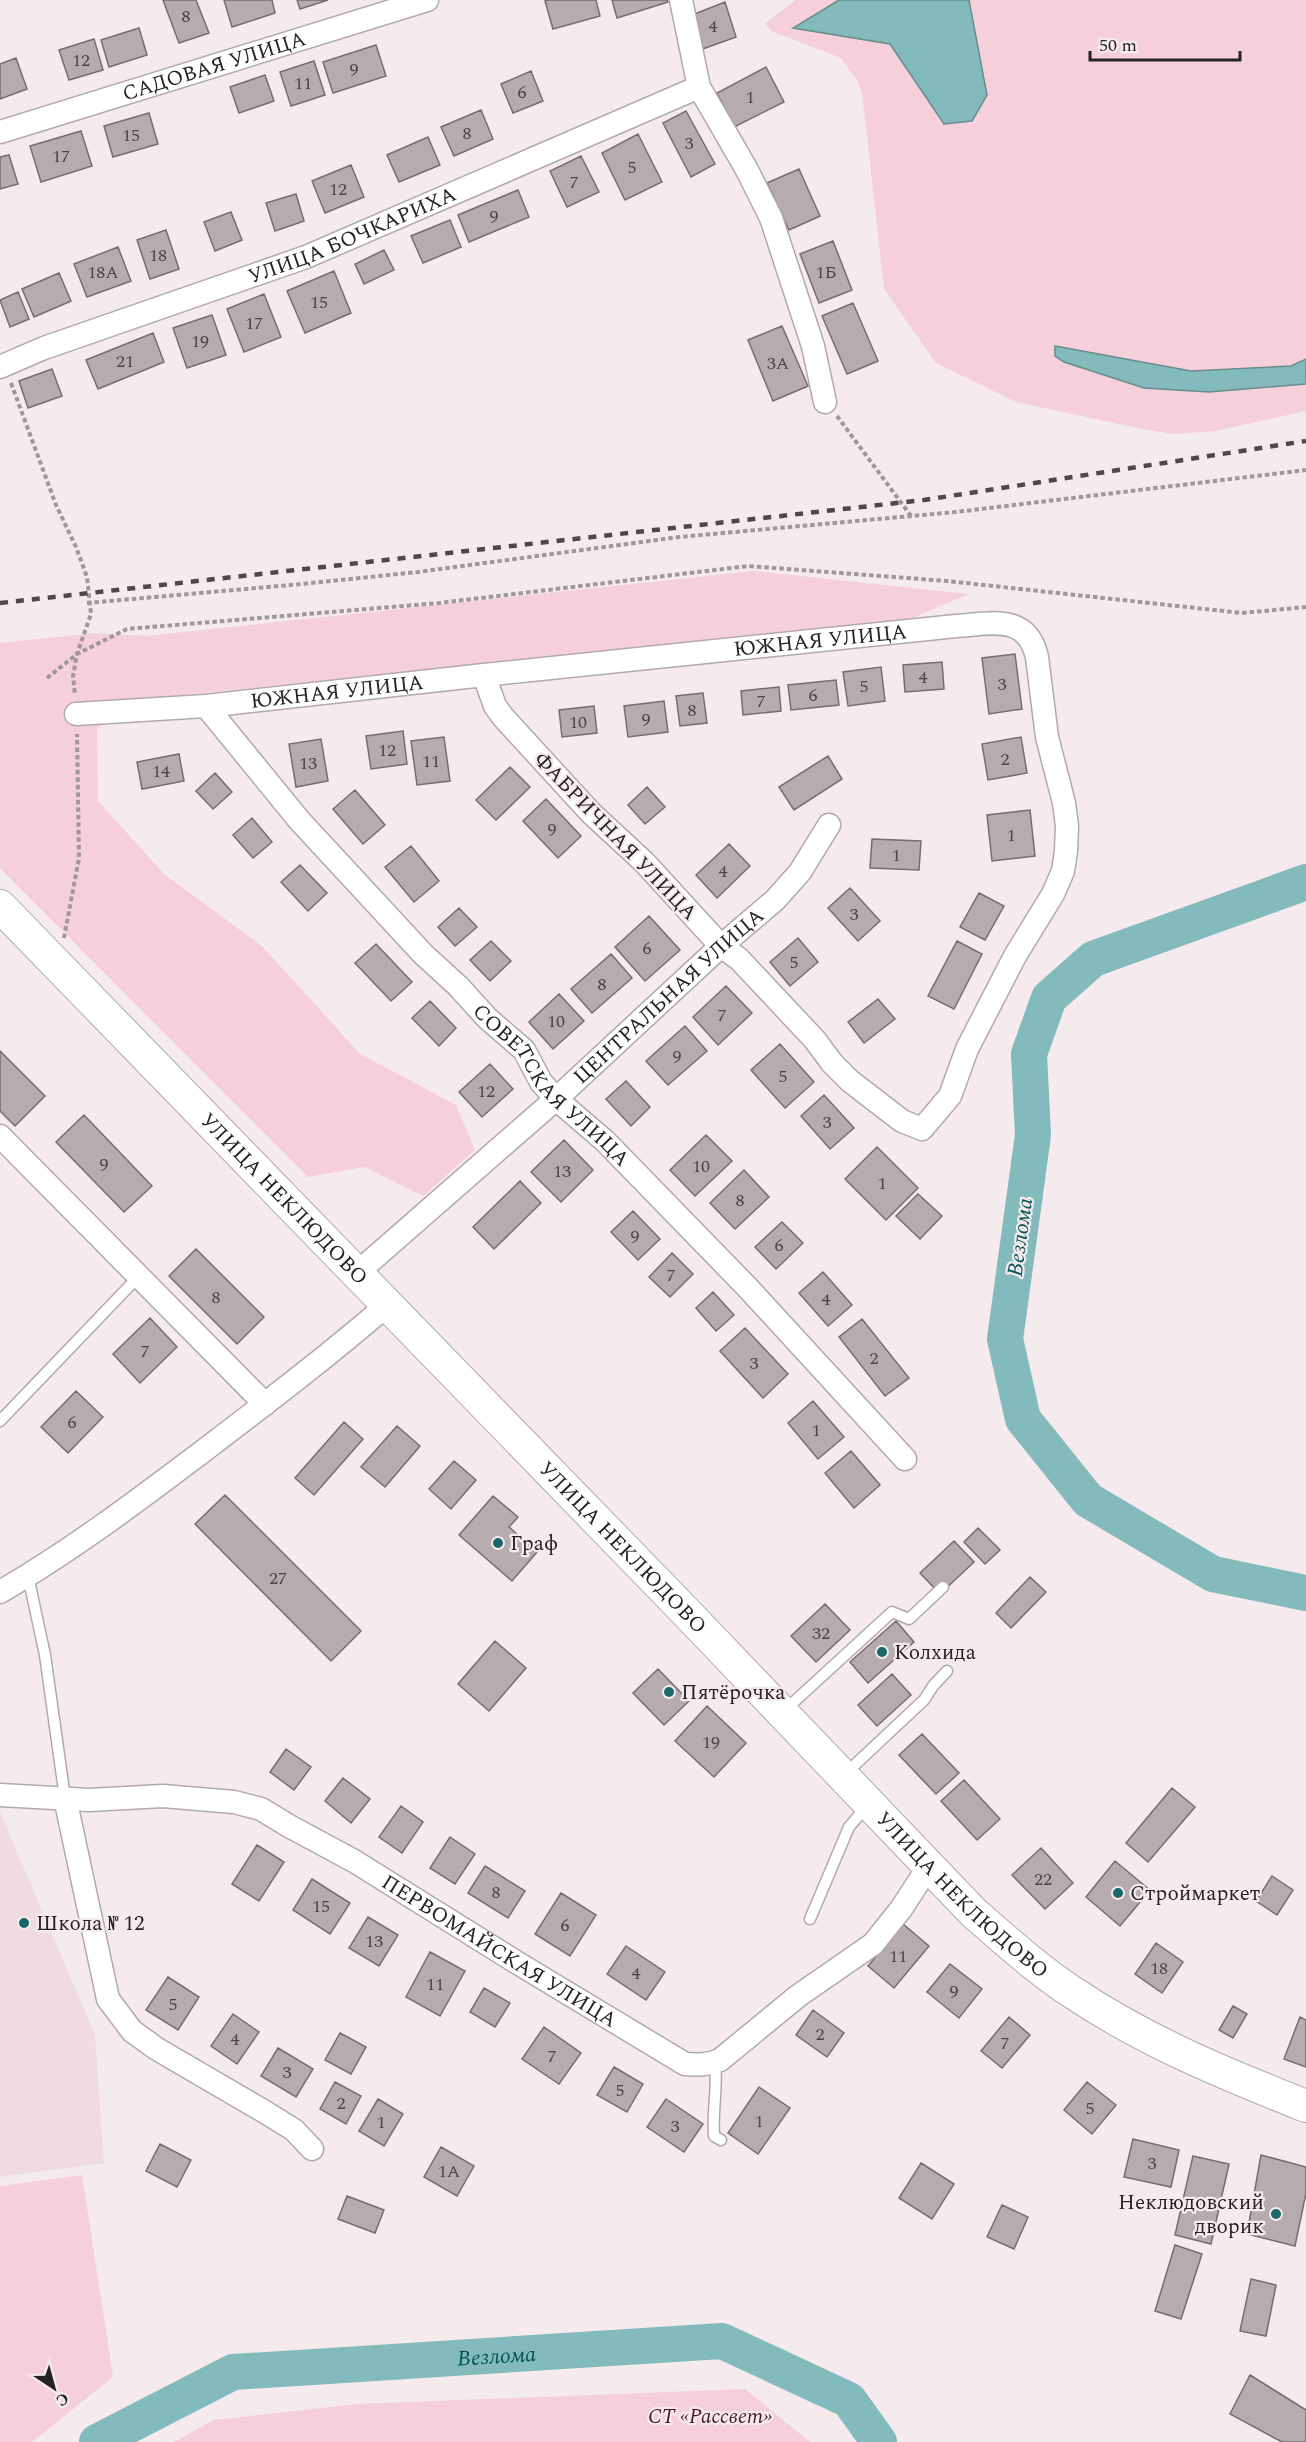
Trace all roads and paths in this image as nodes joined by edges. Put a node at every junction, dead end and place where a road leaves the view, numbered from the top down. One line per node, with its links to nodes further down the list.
1 (427, 0): 4 (street, САДОВАЯ УЛИЦА)
2 (681, 0): 3 (street)
3 (699, 87): 5 (street, УЛИЦА БОЧКАРИХА); 6 (street)
4 (0, 132)
5 (2, 366): 9 (path)
6 (825, 402): 8 (path)
7 (1306, 470): 8 (path)
8 (911, 516): 9 (path)
9 (89, 603): 11 (path)
10 (1306, 608): 11 (path)
11 (77, 654): 13 (path); 15 (path)
12 (484, 675): 14 (street, ЮЖНАЯ УЛИЦА); 18 (street, ФАБРИЧНАЯ УЛИЦА); 21 (street, ЮЖНАЯ УЛИЦА)
13 (47, 678)
14 (206, 706): 15 (street, ЮЖНАЯ УЛИЦА); 20 (street, СОВЕТСКАЯ УЛИЦА)
15 (76, 714): 19 (path)
16 (829, 825): 18 (street, ЦЕНТРАЛЬНАЯ УЛИЦА)
17 (2, 912): 19 (main road, УЛИЦА НЕКЛЮДОВО)
18 (721, 946): 20 (street, ЦЕНТРАЛЬНАЯ УЛИЦА); 21 (street, ФАБРИЧНАЯ УЛИЦА)
19 (50, 958): 23 (main road, УЛИЦА НЕКЛЮДОВО)
20 (556, 1099): 23 (street, ЦЕНТРАЛЬНАЯ УЛИЦА); 28 (street, СОВЕТСКАЯ УЛИЦА)
21 (922, 1129)
22 (0, 1136): 24 (street)
23 (357, 1274): 25 (main road, УЛИЦА НЕКЛЮДОВО)
24 (139, 1276): 26 (street); 27 (lane)
25 (387, 1305): 26 (street); 33 (main road, УЛИЦА НЕКЛЮДОВО)
26 (265, 1404): 29 (street)
27 (0, 1421)
28 (905, 1460)
29 (28, 1576): 31 (street); 36 (lane)
30 (943, 1587): 33 (lane)
31 (0, 1592)
32 (947, 1671): 34 (lane)
33 (782, 1713): 34 (main road, УЛИЦА НЕКЛЮДОВО)
34 (843, 1776): 37 (main road, УЛИЦА НЕКЛЮДОВО)
35 (0, 1795): 36 (street, ПЕРВОМАЙСКАЯ УЛИЦА)
36 (65, 1798): 40 (street, ПЕРВОМАЙСКАЯ УЛИЦА); 43 (street)
37 (869, 1804): 38 (main road, УЛИЦА НЕКЛЮДОВО); 39 (lane)
38 (929, 1866): 40 (street); 41 (main road, УЛИЦА НЕКЛЮДОВО)
39 (810, 1919)
40 (715, 2062): 42 (lane)
41 (1306, 2106)
42 (721, 2140)
43 (312, 2149)

